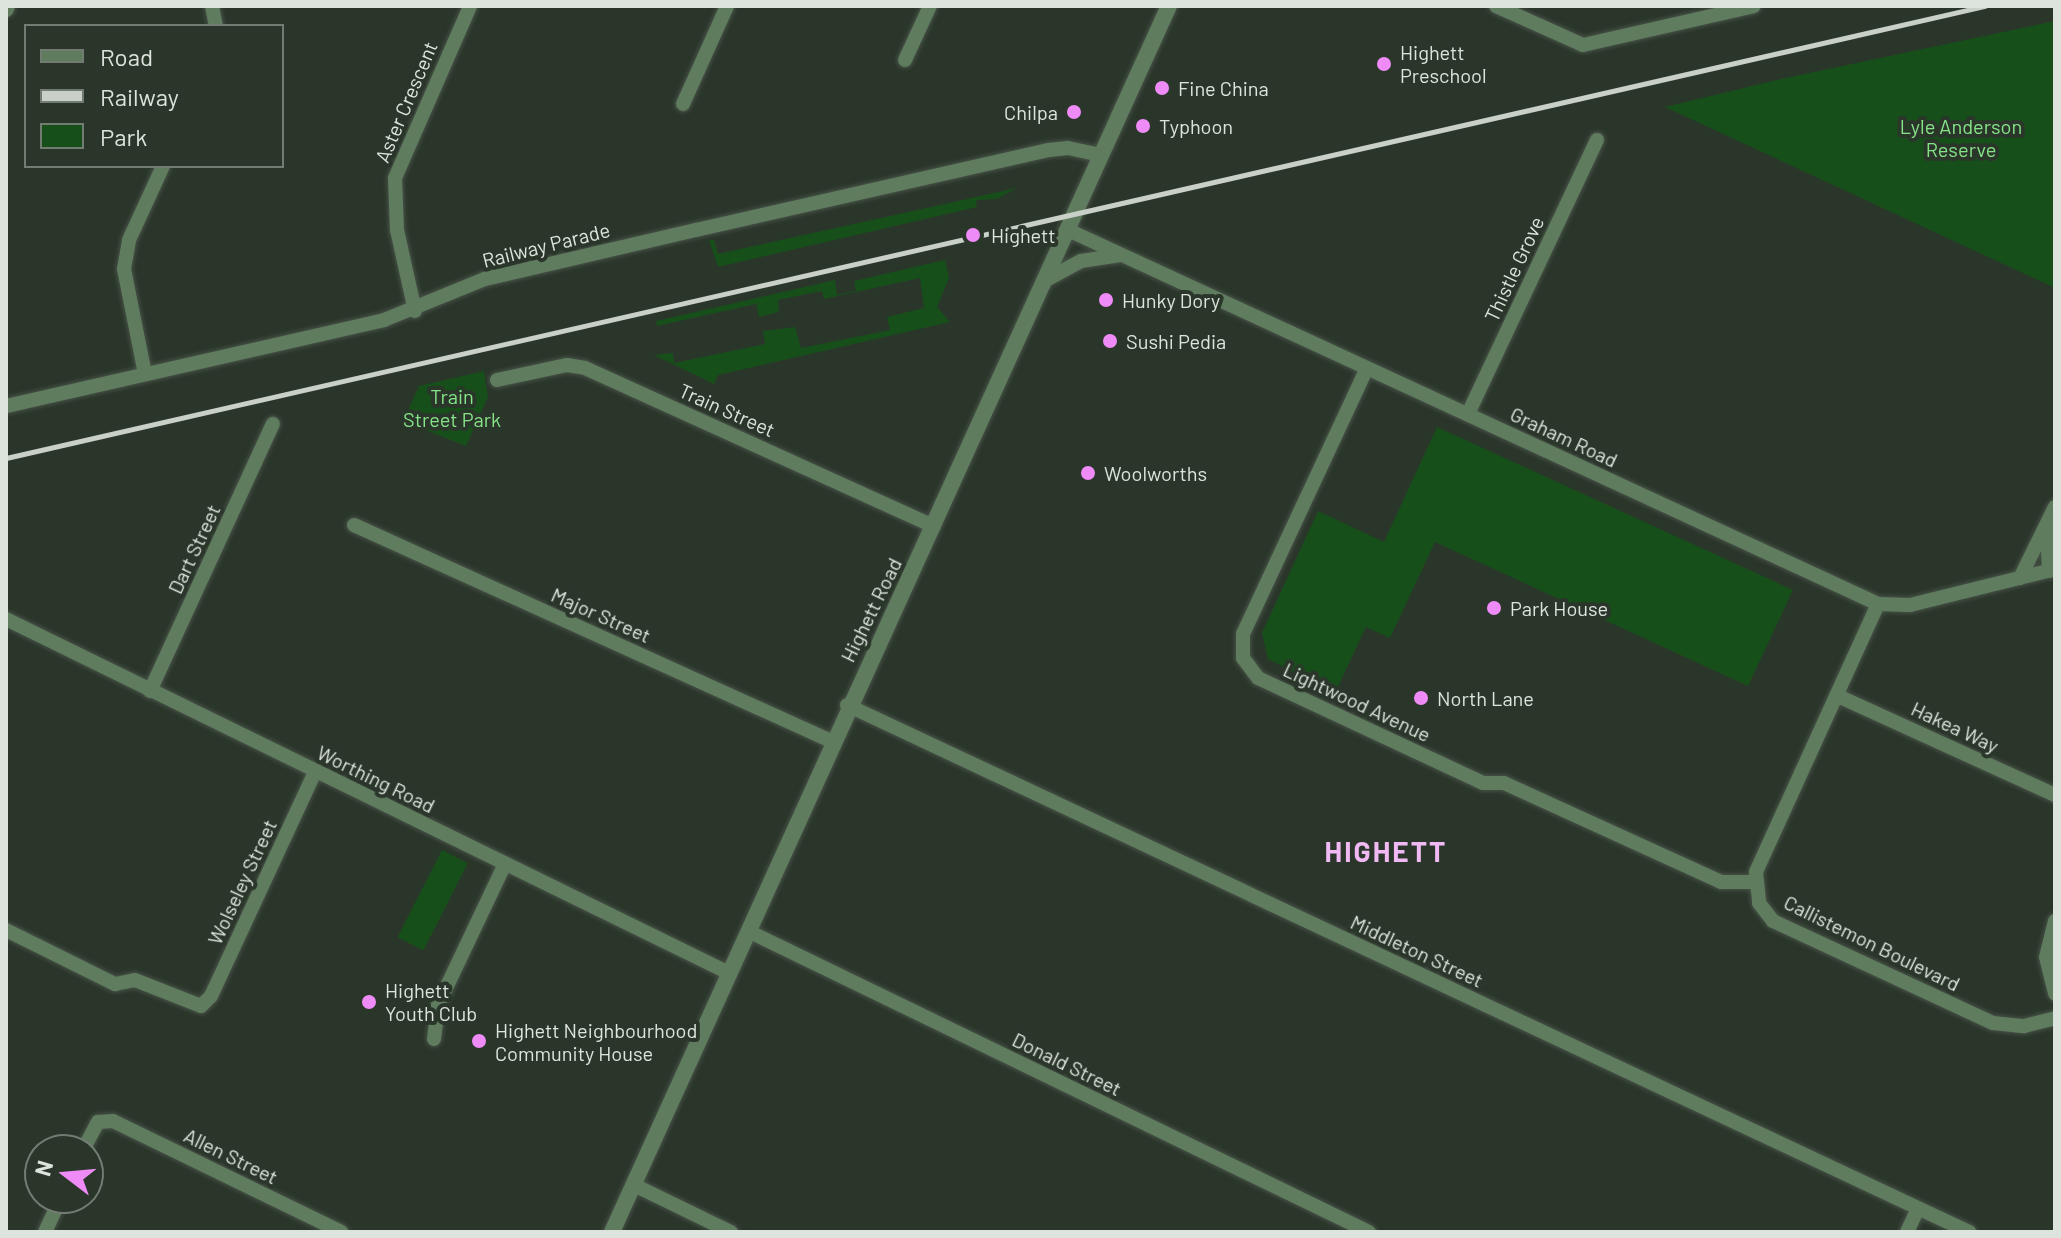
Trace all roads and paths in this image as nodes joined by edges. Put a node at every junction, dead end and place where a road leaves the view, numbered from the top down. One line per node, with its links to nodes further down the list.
1 (470, 6): 15 (street, Aster Crescent)
2 (727, 6): 8 (street)
3 (930, 6): 7 (street)
4 (1169, 6): 10 (street, Highett Road)
5 (1496, 6): 6 (street)
6 (1754, 6)
7 (905, 60)
8 (683, 104)
9 (1597, 140): 20 (street, Thistle Grove)
10 (1101, 155): 12 (street, Highett Road); 15 (street, Railway Parade)
11 (162, 168): 17 (street)
12 (1068, 230): 13 (street, Graham Road); 14 (street, Highett Road)
13 (1121, 255): 14 (street); 16 (street, Graham Road)
14 (1044, 281): 25 (street, Highett Road)
15 (415, 311): 17 (street, Railway Parade)
16 (1367, 368): 20 (street, Graham Road); 37 (street, Lightwood Avenue)
17 (145, 374): 19 (street, Railway Parade)
18 (497, 380): 25 (street, Train Street)
19 (6, 406)
20 (1468, 414): 28 (street, Graham Road)
21 (273, 424): 30 (street, Dart Street)
22 (2055, 507): 23 (street)
23 (2048, 523): 26 (street); 27 (street)
24 (354, 525): 33 (street, Major Street)
25 (934, 526): 32 (street, Highett Road)
26 (2052, 570): 27 (street, Graham Road)
27 (2020, 578): 28 (street, Graham Road)
28 (1878, 604): 31 (street)
29 (6, 619): 30 (street, Worthing Road)
30 (150, 691): 34 (street, Worthing Road)
31 (1838, 696): 35 (street, Hakea Way); 37 (street)
32 (847, 705): 33 (street, Highett Road); 47 (street, Middleton Street)
33 (831, 741): 40 (street, Highett Road)
34 (315, 772): 36 (street, Worthing Road); 39 (street, Wolseley Street)
35 (2055, 795)
36 (505, 864): 41 (street, Worthing Road); 44 (street)
37 (1755, 882): 43 (street, Callistemon Boulevard)
38 (2055, 921): 42 (street)
39 (6, 930)
40 (748, 931): 41 (street, Highett Road); 51 (street, Donald Street)
41 (729, 973): 46 (street, Highett Road)
42 (2055, 994)
43 (2055, 1018)
44 (434, 1039)
45 (93, 1134): 48 (street, Allen Street)
46 (634, 1185): 49 (street, Highett Road); 50 (street)
47 (1918, 1208): 52 (street); 53 (street, Middleton Street)
48 (342, 1232)
49 (612, 1232)
50 (731, 1232)
51 (1369, 1232)
52 (1907, 1232)
53 (1969, 1232)

